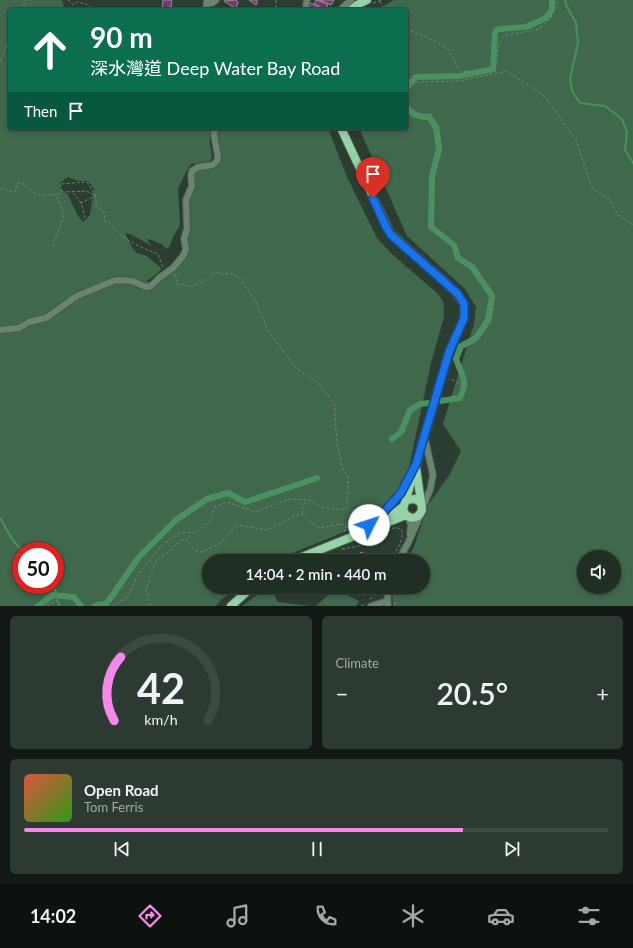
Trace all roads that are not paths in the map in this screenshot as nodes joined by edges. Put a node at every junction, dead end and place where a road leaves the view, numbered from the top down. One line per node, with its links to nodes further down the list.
1 (216, 0): 4 (street)
2 (351, 0): 5 (street)
3 (367, 0): 6 (main road)
4 (207, 1)
5 (342, 8)
6 (353, 8)
7 (215, 130): 9 (street)
8 (343, 130): 10 (main road)
9 (0, 330)
10 (424, 436): 11 (main road); 13 (street)
11 (416, 464): 12 (main road); 13 (main road); 16 (main road)
12 (404, 505): 13 (main road); 14 (main road); 15 (main road)
13 (421, 509): 14 (main road); 17 (street)
14 (407, 516): 15 (main road); 17 (street)
15 (376, 527): 16 (main road)
16 (346, 537): 18 (main road)
17 (408, 543): 19 (street)
18 (308, 554)
19 (402, 554)
20 (244, 594): 23 (main road)
21 (387, 594): 22 (street)
22 (388, 604): 24 (street)
23 (231, 606)
24 (371, 606)

